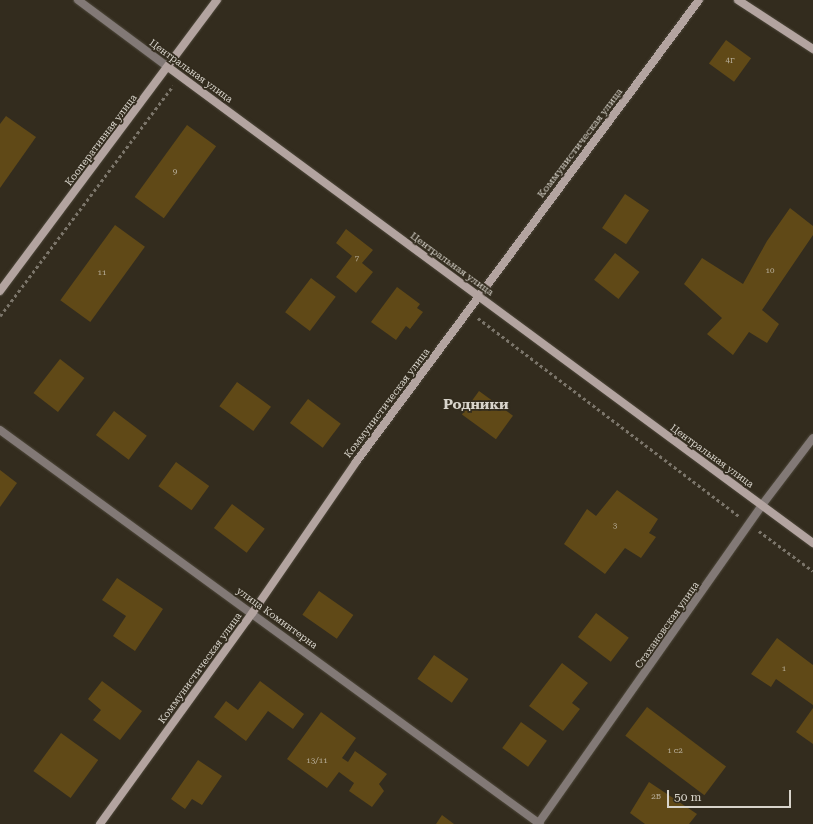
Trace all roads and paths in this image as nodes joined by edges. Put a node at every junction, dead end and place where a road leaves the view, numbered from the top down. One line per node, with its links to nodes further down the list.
1 (78, 0): 6 (street, Центральная улица)
2 (217, 0): 6 (street, Кооперативная улица)
3 (698, 0): 9 (street, Коммунистическая улица)
4 (738, 0): 5 (street)
5 (813, 49)
6 (168, 66): 8 (street, Кооперативная улица); 9 (street, Центральная улица)
7 (176, 82): 11 (path)
8 (0, 291)
9 (479, 296): 10 (street, Коммунистическая улица); 14 (street, Центральная улица)
10 (469, 310): 15 (path); 18 (street, Коммунистическая улица)
11 (0, 316)
12 (0, 430): 18 (street, улица Коминтерна)
13 (813, 438): 14 (street, Стахановская улица)
14 (762, 505): 15 (street, Стахановская улица); 16 (street, Центральная улица)
15 (749, 524): 17 (path); 20 (street, Стахановская улица)
16 (813, 543)
17 (813, 570)
18 (253, 612): 19 (street, Коммунистическая улица); 20 (street, улица Коминтерна)
19 (100, 824)
20 (539, 824)

